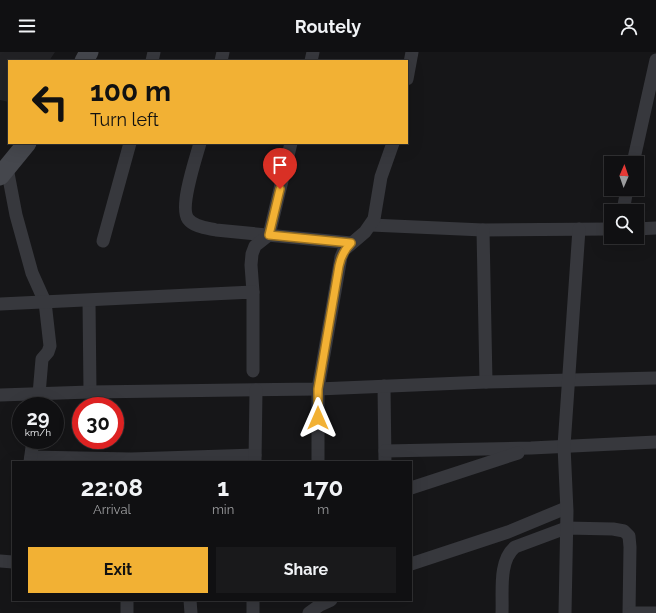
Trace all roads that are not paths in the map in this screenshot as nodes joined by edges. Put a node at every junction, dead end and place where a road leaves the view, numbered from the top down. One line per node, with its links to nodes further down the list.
1 (412, 52): 3 (street)
2 (656, 60): 9 (street)
3 (408, 74)
4 (26, 144): 10 (main road)
5 (130, 144): 18 (street)
6 (200, 144): 17 (street)
7 (291, 144): 17 (street)
8 (393, 144): 11 (street)
9 (635, 156)
10 (3, 172): 22 (street)
11 (371, 225): 16 (street); 19 (street)
12 (644, 228): 13 (street)
13 (656, 228)
14 (579, 229): 15 (street); 16 (street); 26 (street)
15 (604, 229)
16 (483, 230): 27 (street)
17 (269, 235): 19 (street); 20 (street)
18 (103, 241)
19 (351, 243): 29 (street)
20 (253, 292): 21 (street); 24 (street)
21 (89, 300): 22 (street); 31 (street)
22 (45, 302): 23 (street); 34 (street)
23 (0, 304)
24 (253, 372)
25 (656, 378): 26 (street)
26 (569, 381): 27 (street); 37 (street)
27 (486, 382): 28 (street)
28 (384, 386): 29 (street); 40 (street)
29 (318, 389): 30 (street); 45 (street)
30 (256, 390): 31 (street); 41 (street)
31 (90, 392): 35 (street)
32 (0, 395): 33 (street)
33 (16, 397)
34 (39, 397)
35 (58, 397)
36 (656, 442): 37 (street)
37 (564, 446): 38 (street); 47 (street)
38 (531, 448): 40 (street); 46 (street)
39 (32, 449): 42 (street)
40 (385, 456)
41 (255, 458): 44 (street)
42 (30, 459): 43 (street)
43 (131, 460): 44 (street)
44 (189, 460)
45 (318, 461)
46 (412, 488)
47 (566, 508): 48 (street); 49 (street)
48 (566, 528): 56 (street); 57 (street); 58 (street)
49 (412, 564)
50 (127, 601): 53 (street)
51 (190, 601): 54 (street)
52 (253, 601): 55 (street)
53 (127, 613)
54 (190, 613)
55 (253, 613)
56 (502, 613)
57 (565, 613)
58 (630, 613): 59 (street)
59 (656, 613)

